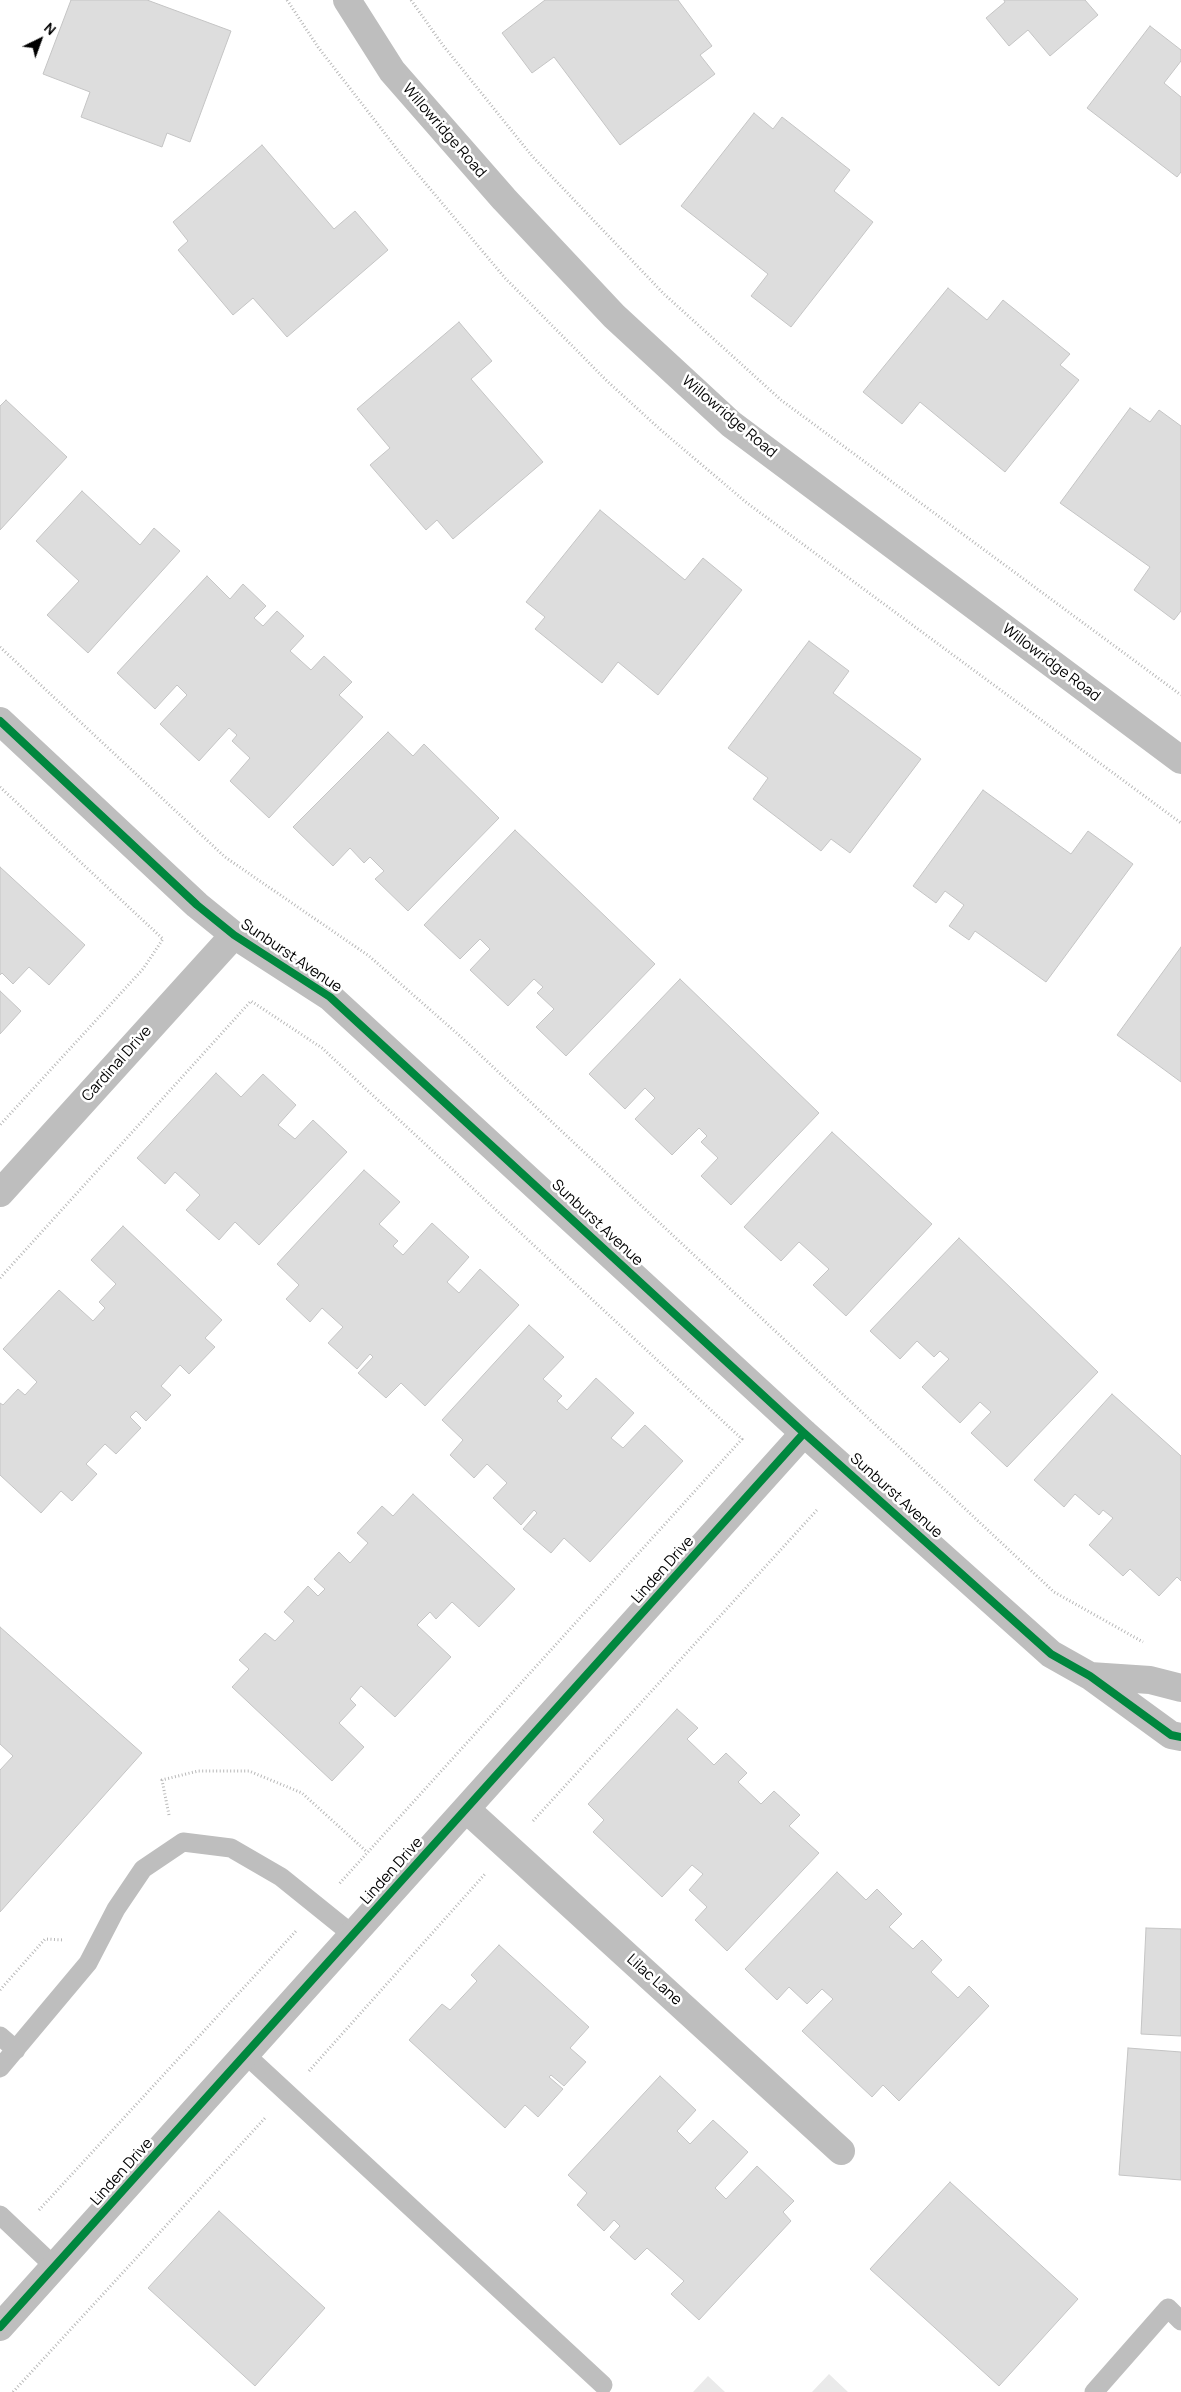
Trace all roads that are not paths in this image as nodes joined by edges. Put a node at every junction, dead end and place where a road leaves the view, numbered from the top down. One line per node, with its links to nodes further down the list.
1 (347, 0): 3 (street, Willowridge Road)
2 (0, 721): 4 (street, Sunburst Avenue)
3 (1181, 760)
4 (234, 935): 5 (street, Cardinal Drive); 6 (street, Sunburst Avenue)
5 (0, 1193)
6 (804, 1433): 7 (street, Sunburst Avenue); 10 (street, Linden Drive)
7 (1090, 1676): 8 (street, Sunburst Avenue); 9 (street, Sunburst Avenue)
8 (1181, 1688)
9 (1181, 1737)
10 (466, 1809): 11 (street, Linden Drive); 16 (street, Lilac Lane)
11 (353, 1935): 13 (lane); 14 (street, Linden Drive)
12 (0, 2036): 13 (lane)
13 (16, 2050): 15 (lane)
14 (246, 2055): 18 (street, Linden Drive); 21 (lane)
15 (0, 2068)
16 (841, 2151)
17 (0, 2215): 18 (lane)
18 (55, 2267): 20 (street, Linden Drive)
19 (1181, 2321): 22 (lane)
20 (0, 2327)
21 (603, 2385)
22 (1094, 2392)

